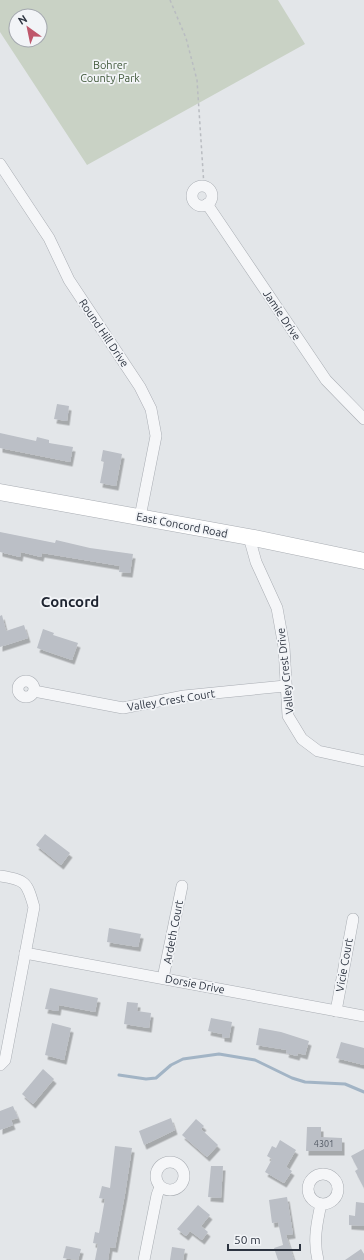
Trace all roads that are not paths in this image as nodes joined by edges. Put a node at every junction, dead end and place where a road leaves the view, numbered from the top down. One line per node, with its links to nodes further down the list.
1 (0, 164): 5 (street, Round Hill Drive)
2 (207, 204): 2 (street); 3 (street, Jamie Drive)
3 (364, 420)
4 (0, 492): 5 (street, East Concord Road)
5 (140, 517): 6 (street, East Concord Road)
6 (249, 538): 7 (street, East Concord Road); 8 (street, Valley Crest Drive)
7 (364, 561)
8 (285, 686): 9 (street, Valley Crest Court); 10 (street, Valley Crest Drive)
9 (34, 691)
10 (364, 761)
11 (0, 876): 14 (street)
12 (182, 886): 15 (street, Ardeth Court)
13 (353, 919): 16 (street, Vicie Court)
14 (26, 954): 15 (street, Dorsie Drive); 18 (street)
15 (163, 978): 16 (street, Dorsie Drive)
16 (336, 1010): 17 (street, Dorsie Drive)
17 (364, 1016)
18 (0, 1065)
19 (160, 1187): 21 (street)
20 (321, 1204): 22 (street)
21 (144, 1260)
22 (318, 1260)

